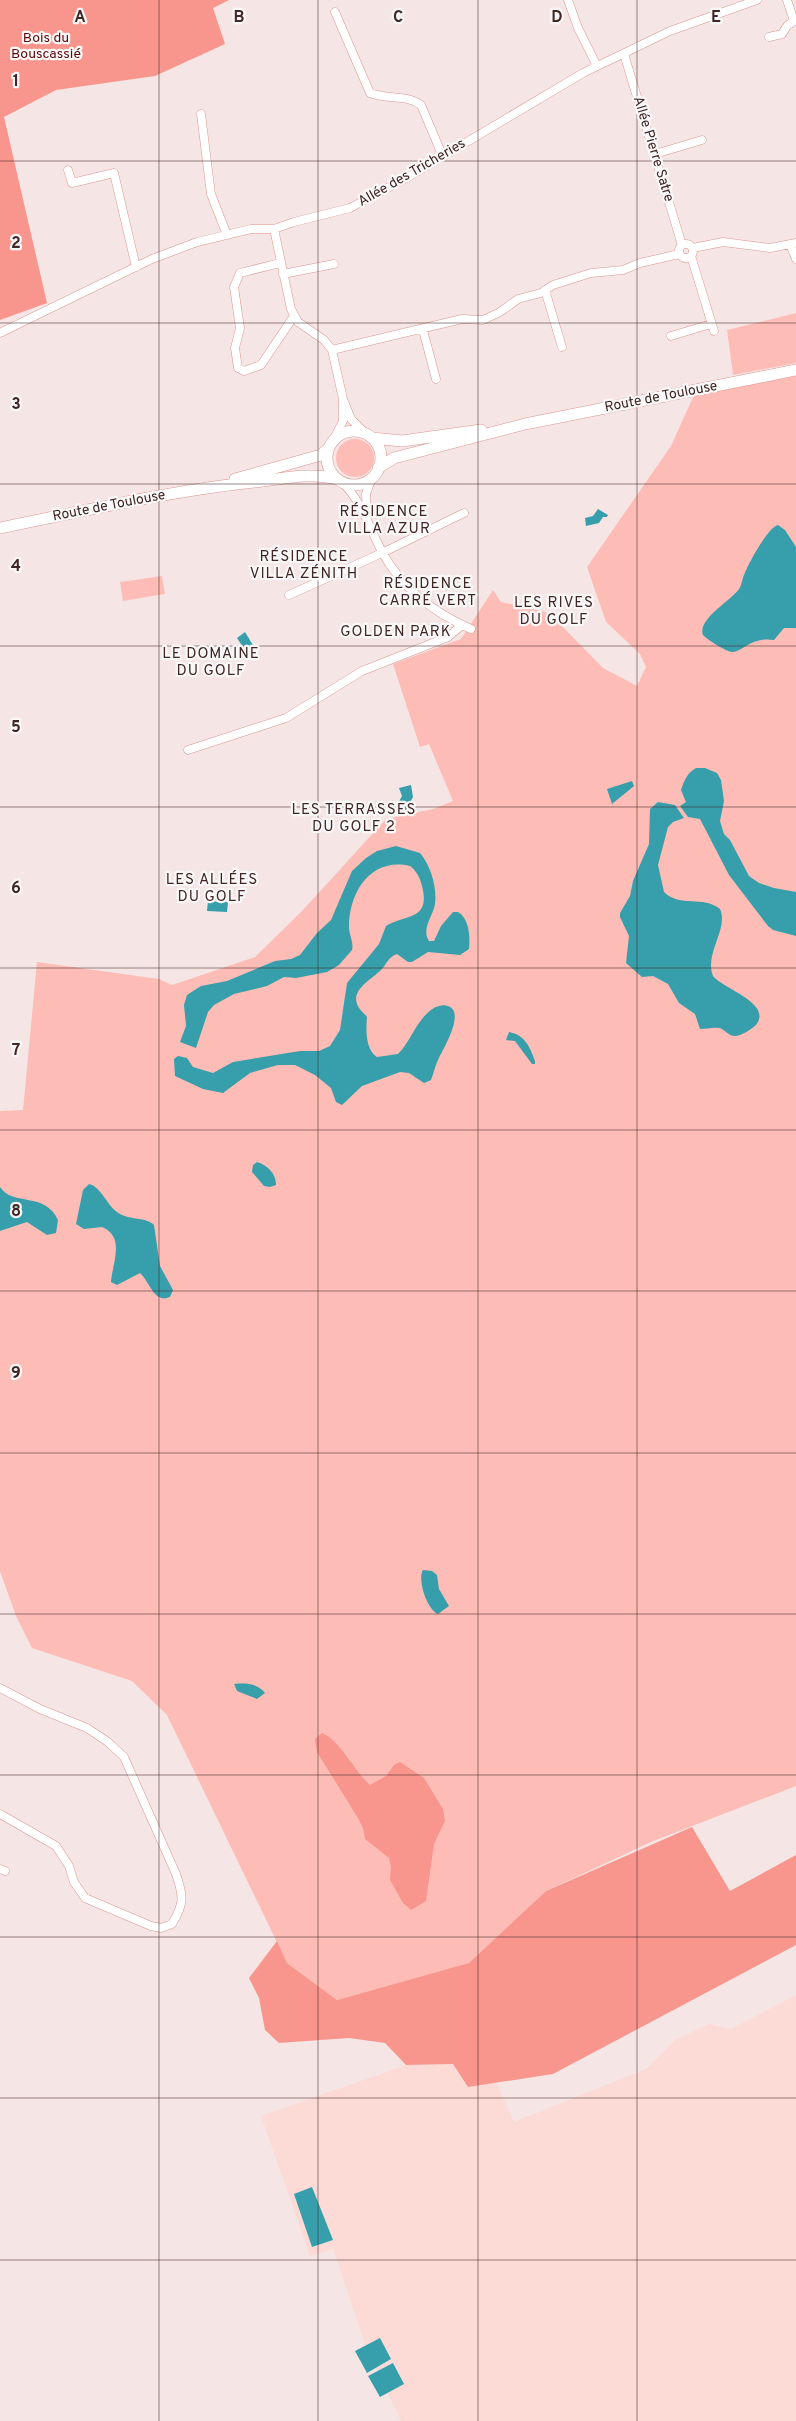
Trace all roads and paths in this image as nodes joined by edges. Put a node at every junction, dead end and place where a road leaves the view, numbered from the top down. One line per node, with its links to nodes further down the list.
1 (568, 0): 8 (street)
2 (757, 0): 7 (street, Allée des Tricheries)
3 (786, 0): 5 (street)
4 (335, 12): 12 (street)
5 (795, 21): 6 (street)
6 (769, 37)
7 (624, 54): 8 (street, Allée des Tricheries); 11 (street, Allée Pierre Satre)
8 (597, 66): 12 (street, Allée des Tricheries)
9 (201, 114): 15 (street)
10 (702, 140): 11 (street)
11 (655, 154): 17 (street, Allée Pierre Satre)
12 (443, 157): 14 (street, Allée des Tricheries)
13 (68, 170): 23 (street)
14 (274, 229): 15 (street, Allée des Tricheries); 21 (street)
15 (227, 235): 23 (street, Allée des Tricheries)
16 (793, 243): 18 (street); 20 (street)
17 (682, 245): 18 (street); 19 (street)
18 (692, 252): 19 (street); 29 (street)
19 (679, 254): 25 (street)
20 (796, 259)
21 (280, 263): 24 (street); 26 (street)
22 (334, 264): 24 (street)
23 (136, 267): 28 (street, Allée des Tricheries)
24 (283, 274): 26 (street)
25 (545, 290): 27 (street); 30 (street)
26 (294, 316): 31 (street)
27 (422, 330): 31 (street); 33 (street)
28 (0, 332)
29 (671, 336)
30 (562, 347)
31 (332, 350): 34 (street)
32 (796, 370): 35 (main road, Route de Toulouse)
33 (436, 379)
34 (343, 400): 36 (street); 37 (street)
35 (525, 424): 36 (main road, Route de Toulouse); 38 (main road, Route de Toulouse)
36 (368, 436): 37 (main road); 38 (main road)
37 (331, 444): 39 (main road); 40 (main road, Route de Toulouse)
38 (375, 473): 39 (main road); 42 (street)
39 (340, 480): 40 (main road, Route de Toulouse); 42 (street)
40 (219, 485): 43 (main road, Route de Toulouse)
41 (464, 513): 44 (street)
42 (367, 520): 44 (street)
43 (0, 528)
44 (382, 553): 45 (street); 46 (street)
45 (288, 595)
46 (462, 625): 47 (street); 48 (street)
47 (471, 629)
48 (188, 750)
49 (0, 1688): 50 (street)
50 (0, 1814)

